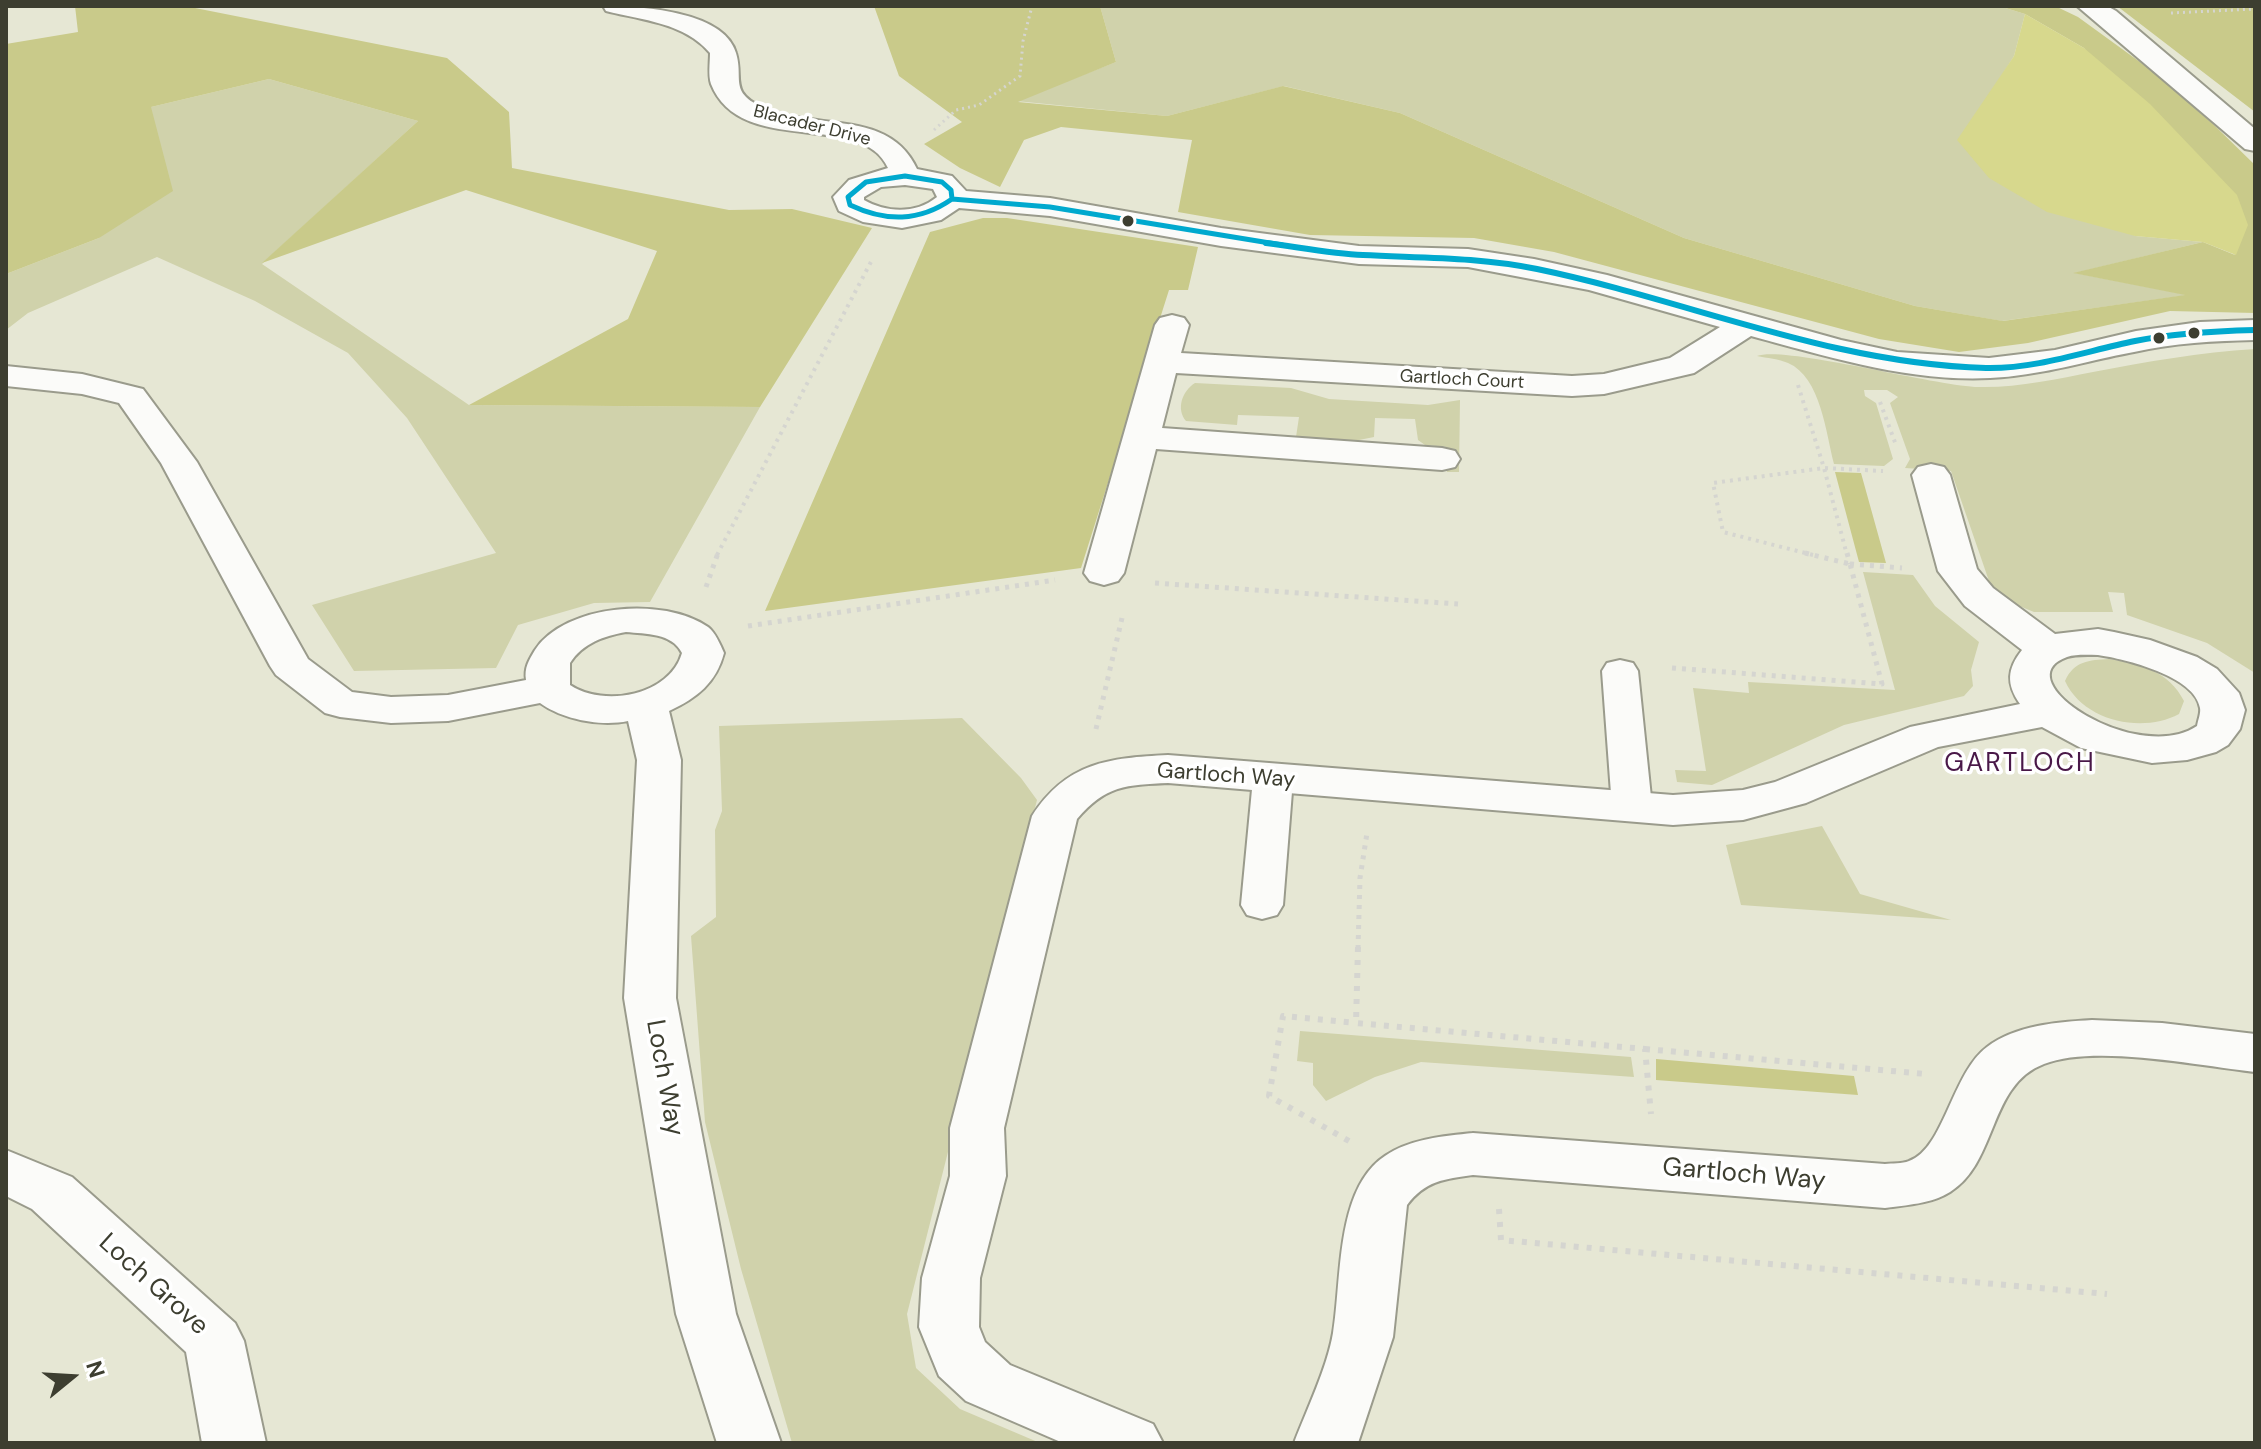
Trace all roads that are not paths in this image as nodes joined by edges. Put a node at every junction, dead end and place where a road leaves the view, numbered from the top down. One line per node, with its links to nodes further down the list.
1 (615, 6): 4 (street, Blacader Drive)
2 (2098, 11): 3 (street)
3 (2255, 143)
4 (905, 176): 5 (street); 5 (street)
5 (952, 199): 6 (street)
6 (1747, 324): 8 (street); 9 (street, Gartloch Court)
7 (1172, 325): 9 (street)
8 (2255, 330)
9 (1163, 362): 11 (street)
10 (6, 376): 17 (street)
11 (1140, 437): 12 (street); 14 (street)
12 (1442, 459)
13 (1913, 474): 15 (street)
14 (1117, 578)
15 (2049, 650): 19 (street); 20 (street)
16 (1620, 671): 22 (lane)
17 (549, 688): 18 (street); 18 (street)
18 (646, 705): 27 (street, Loch Way)
19 (2049, 712): 20 (street); 22 (street, Gartloch Way)
20 (2239, 720)
21 (1273, 779): 22 (street, Gartloch Way); 23 (lane); 28 (street, Gartloch Way)
22 (1632, 807)
23 (1262, 905)
24 (2255, 1053): 29 (street, Gartloch Way)
25 (6, 1172): 26 (street, Loch Grove)
26 (234, 1443)
27 (749, 1443)
28 (1131, 1443)
29 (1326, 1443)

